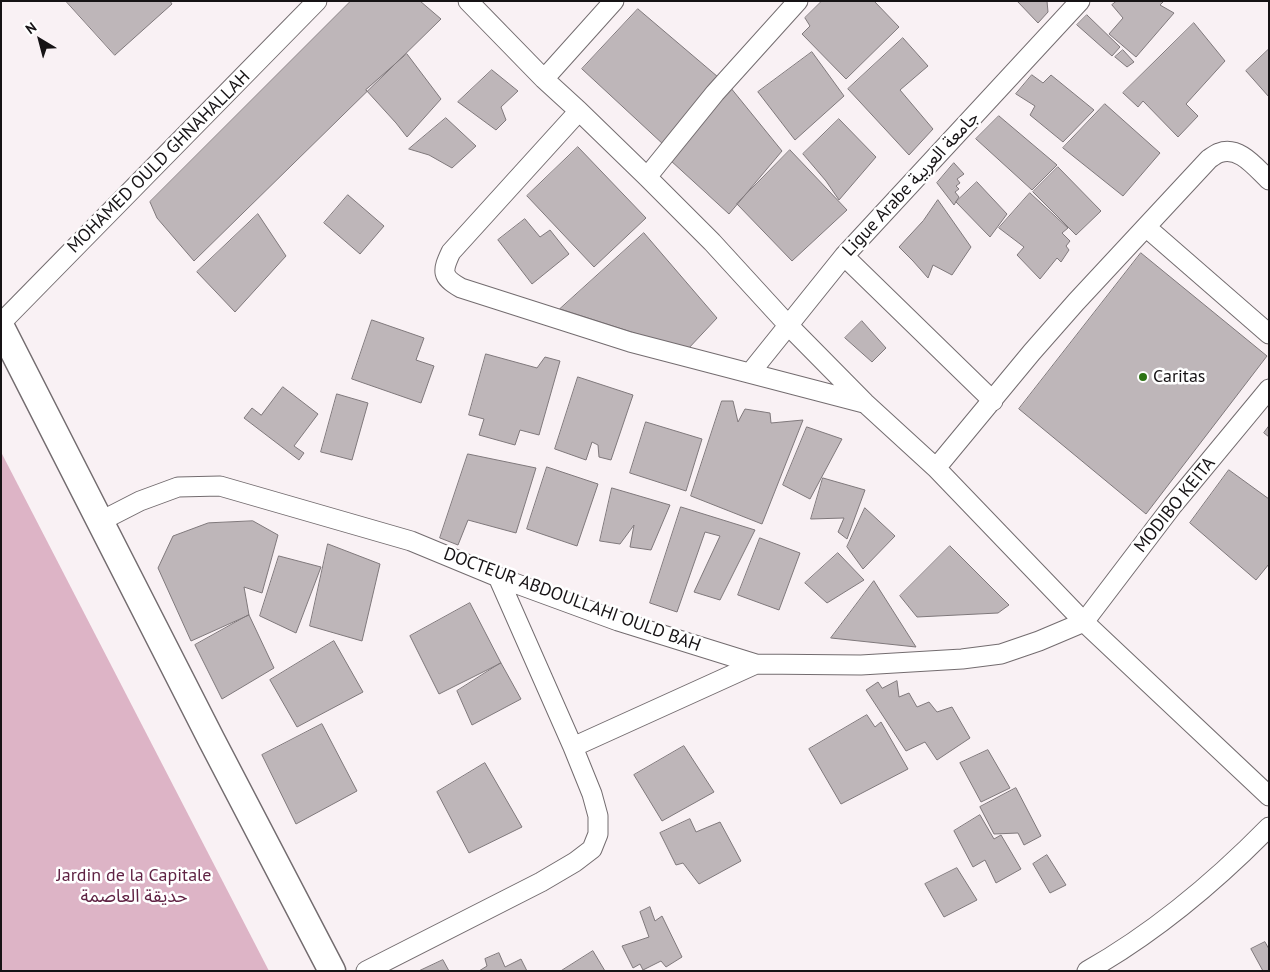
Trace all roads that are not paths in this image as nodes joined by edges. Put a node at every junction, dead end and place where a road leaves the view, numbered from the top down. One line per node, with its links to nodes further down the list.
1 (318, 1): 12 (street, MOHAMED OULD GHNAHALLAH)
2 (468, 1): 6 (street)
3 (614, 1): 6 (street)
4 (798, 1): 8 (street)
5 (1080, 1): 11 (street, Ligue Arabe جامعة العربية)
6 (544, 79): 7 (street)
7 (579, 111): 8 (street); 16 (street)
8 (646, 176): 13 (street)
9 (1269, 180): 10 (street)
10 (1146, 227): 15 (street); 18 (street)
11 (844, 256): 13 (street, Ligue Arabe جامعة العربية); 18 (street)
12 (1, 323)
13 (788, 325): 16 (street, Ligue Arabe جامعة العربية); 19 (street)
14 (1, 327): 21 (street)
15 (1269, 334)
16 (750, 373): 19 (street)
17 (1269, 389): 23 (street, MODIBO KEITA)
18 (993, 401): 20 (street)
19 (865, 403): 20 (street)
20 (936, 468): 23 (street)
21 (99, 522): 22 (street, DOCTEUR ABDOULLAHI OULD BAH); 28 (street)
22 (498, 577): 24 (street, DOCTEUR ABDOULLAHI OULD BAH); 25 (street)
23 (1084, 622): 24 (street, DOCTEUR ABDOULLAHI OULD BAH); 26 (street)
24 (756, 664): 25 (street)
25 (573, 747): 29 (street)
26 (1269, 796)
27 (1269, 827): 30 (street)
28 (332, 971)
29 (366, 971)
30 (1087, 971)

